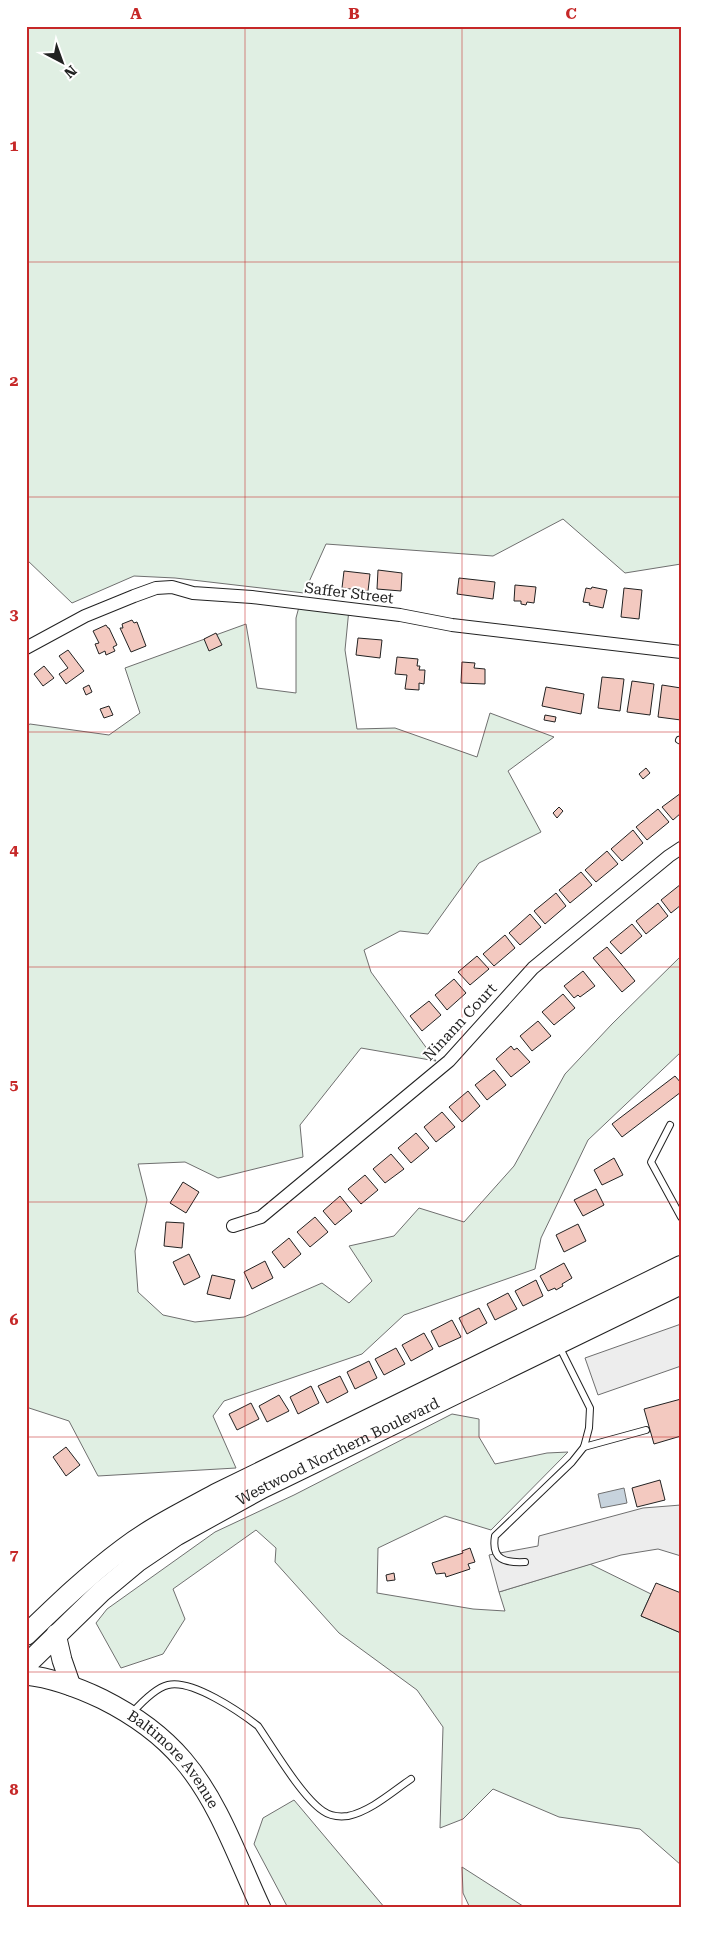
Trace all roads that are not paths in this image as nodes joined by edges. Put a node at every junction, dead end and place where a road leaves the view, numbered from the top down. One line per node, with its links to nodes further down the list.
1 (26, 648): 2 (street, Saffer Street)
2 (681, 652)
3 (681, 848): 6 (street, Ninann Court)
4 (670, 1125): 5 (lane)
5 (681, 1217)
6 (233, 1226)
7 (681, 1266): 9 (main road, Westwood Northern Boulevard)
8 (681, 1284): 9 (main road, Westwood Northern Boulevard)
9 (554, 1337): 11 (lane); 13 (main road, Westwood Northern Boulevard); 14 (main road, Westwood Northern Boulevard)
10 (646, 1430): 11 (lane)
11 (584, 1447): 12 (lane)
12 (525, 1562)
13 (56, 1634): 15 (main road, Westwood Northern Boulevard); 17 (street)
14 (26, 1635)
15 (26, 1665)
16 (26, 1675): 17 (street, Baltimore Avenue)
17 (70, 1686): 18 (street, Baltimore Avenue)
18 (130, 1715): 19 (lane); 20 (street, Baltimore Avenue)
19 (411, 1779)
20 (261, 1908)

